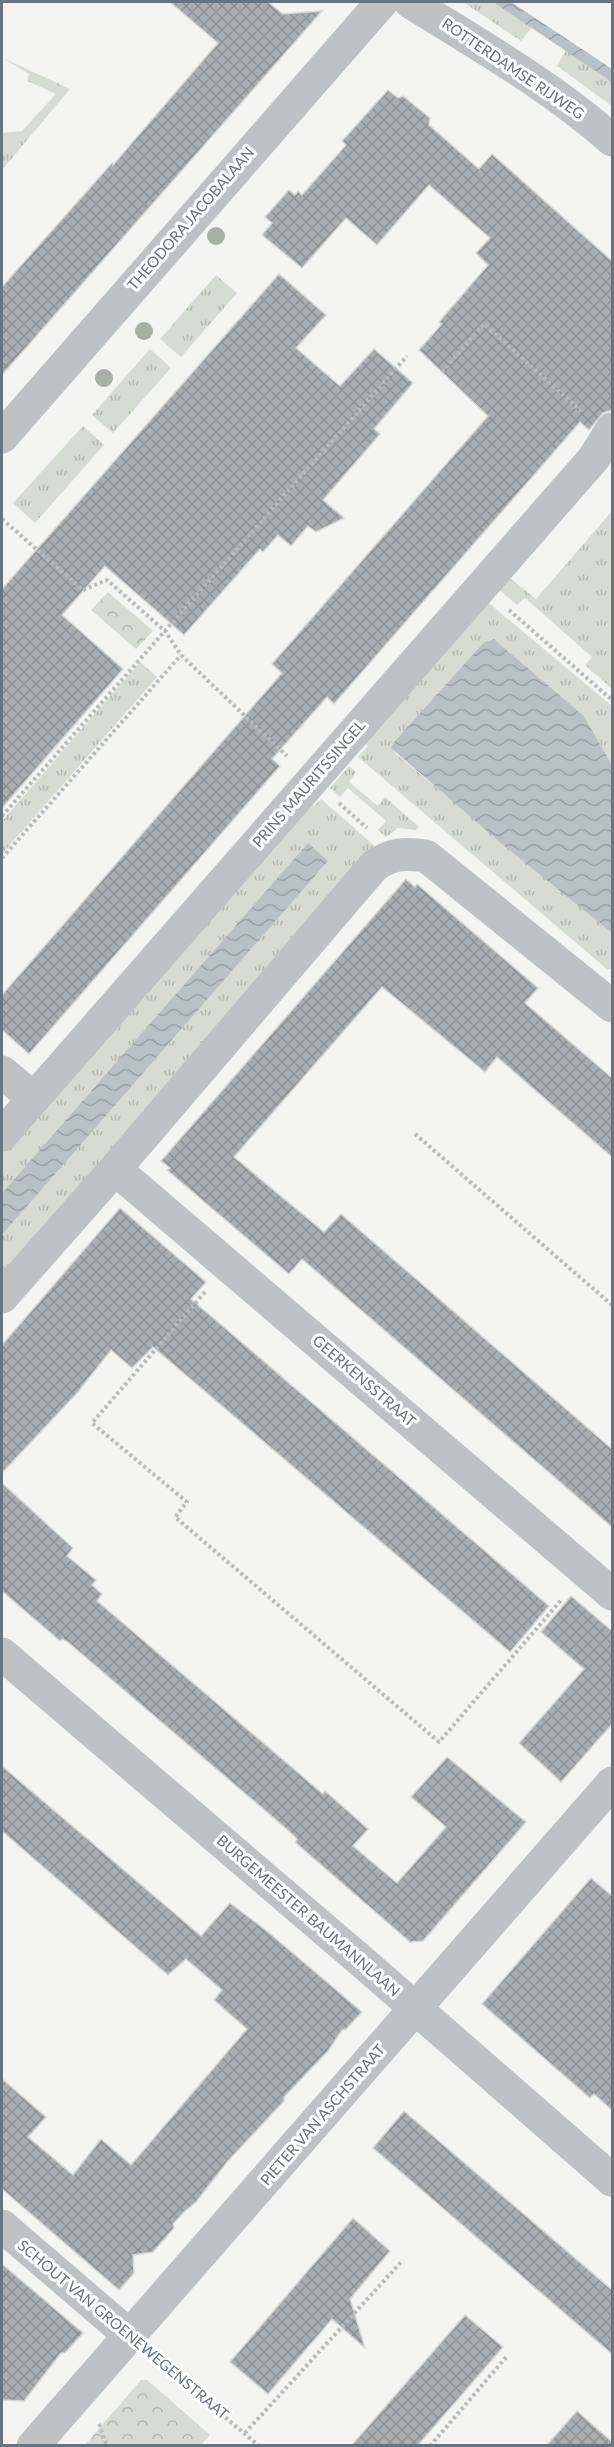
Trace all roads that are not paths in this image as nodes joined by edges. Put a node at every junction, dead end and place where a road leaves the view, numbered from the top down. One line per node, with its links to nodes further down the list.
1 (382, 2): 5 (street, THEODORA JACOBALAAN)
2 (410, 2): 3 (street, ROTTERDAMSE RIJWEG)
3 (612, 140)
4 (610, 432): 8 (street, PRINS MAURITSSINGEL)
5 (2, 437)
6 (607, 993): 10 (street)
7 (2, 1072): 8 (street)
8 (33, 1098): 9 (street, PRINS MAURITSSINGEL)
9 (2, 1135)
10 (115, 1169): 11 (street); 12 (street, GEERKENSSTRAAT)
11 (2, 1297)
12 (602, 1585)
13 (2, 1654): 15 (street, BURGEMEESTER BAUMANNLAAN)
14 (612, 1783): 15 (street, PIETER VAN ASCHSTRAAT)
15 (417, 2008): 16 (street, BURGEMEESTER BAUMANNLAAN); 18 (street, PIETER VAN ASCHSTRAAT)
16 (612, 2180)
17 (2, 2226): 18 (street, SCHOUT VAN GROENEWEGENSTRAAT)
18 (129, 2335): 19 (street, PIETER VAN ASCHSTRAAT)
19 (33, 2445)

